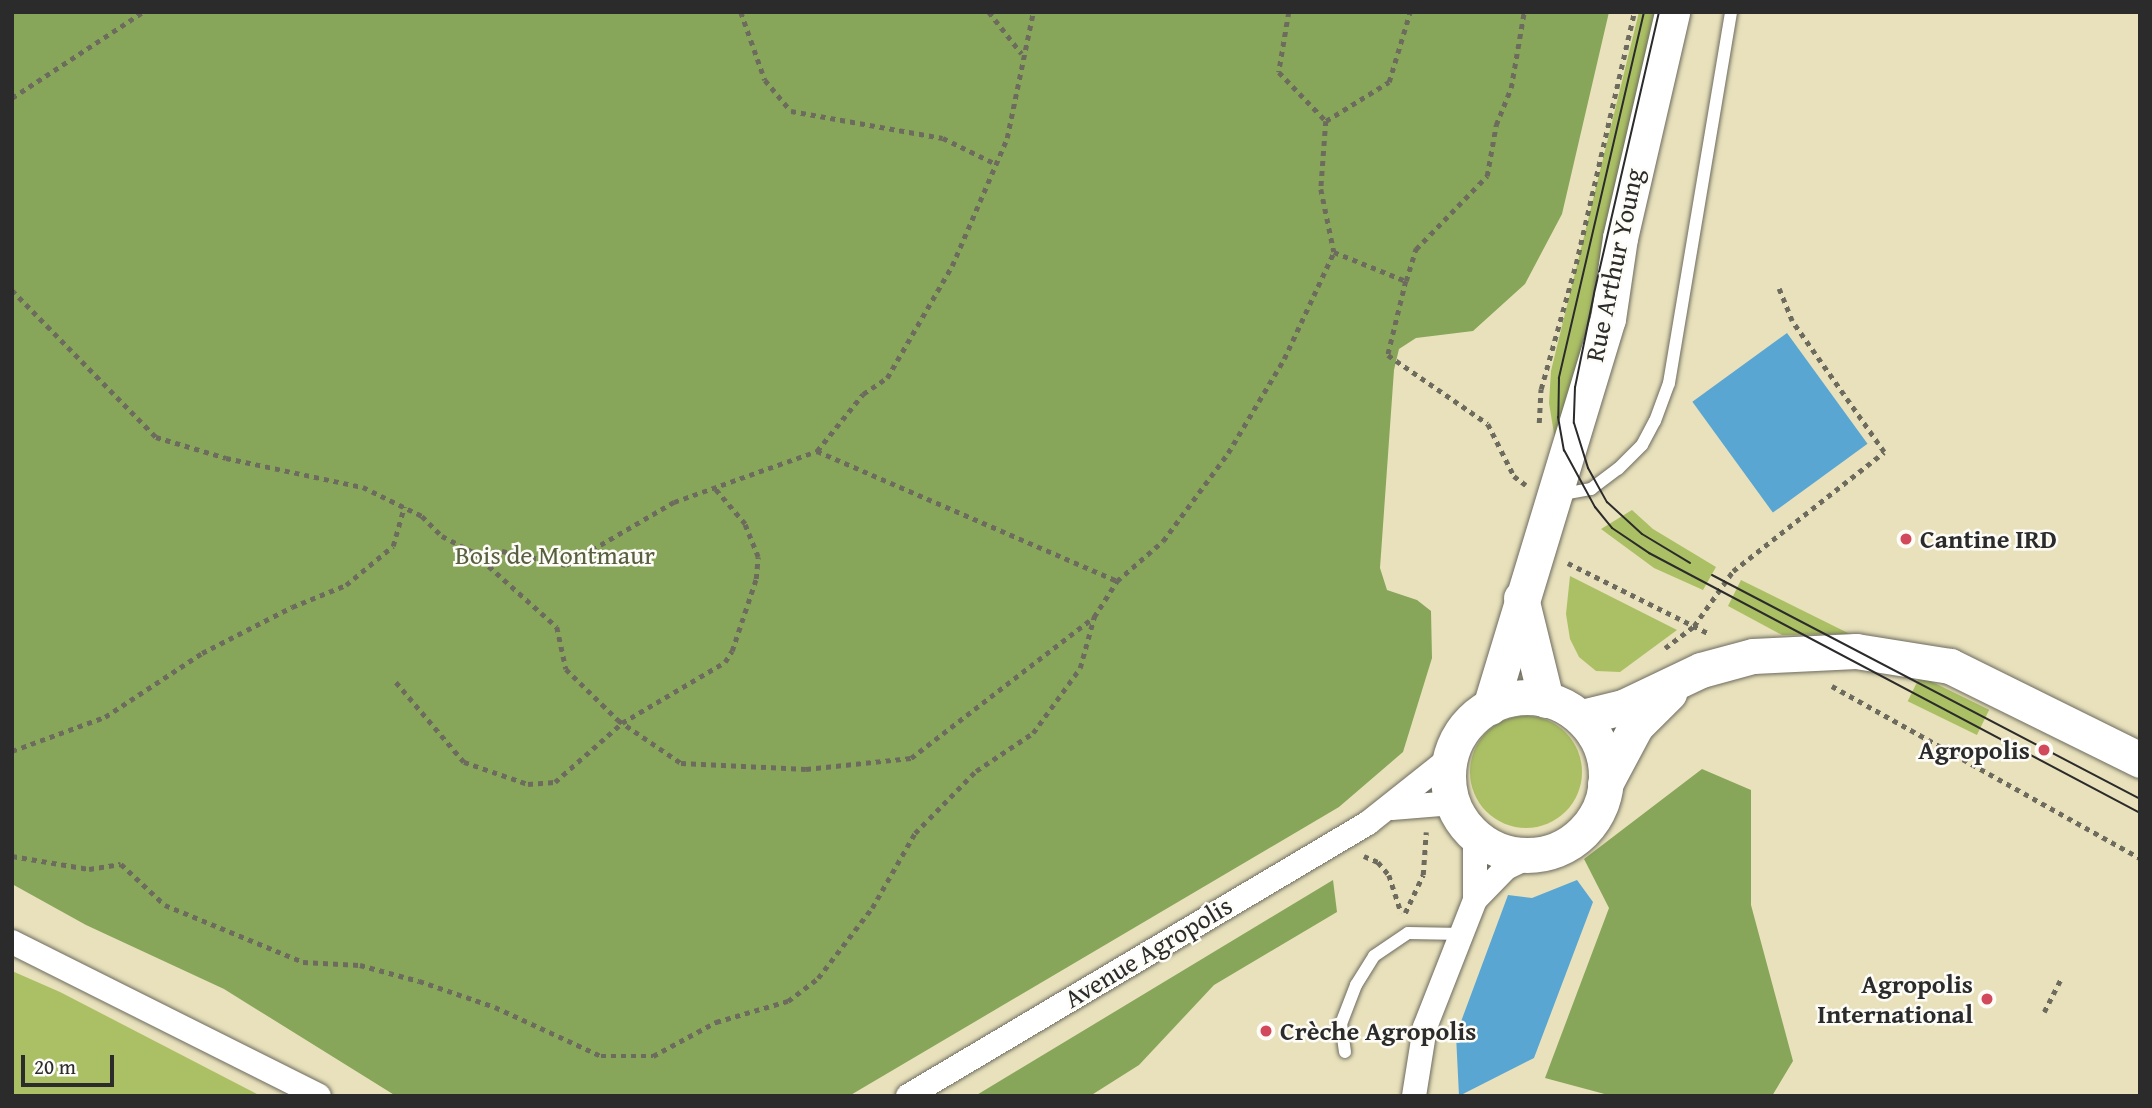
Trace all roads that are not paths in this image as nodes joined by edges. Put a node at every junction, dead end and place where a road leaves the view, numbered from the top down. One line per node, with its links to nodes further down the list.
1 (1672, 12): 3 (street, Rue Arthur Young)
2 (1731, 12): 3 (lane)
3 (1546, 491): 4 (street, Rue Arthur Young)
4 (1520, 595): 6 (street); 7 (street, Rue Arthur Young)
5 (1681, 682): 8 (street); 10 (street); 11 (street)
6 (1546, 700): 7 (street); 8 (street)
7 (1490, 707): 9 (street)
8 (1582, 717): 11 (street)
9 (1451, 757): 12 (street, Avenue Agropolis); 13 (street)
10 (2140, 760)
11 (1605, 784): 15 (street)
12 (1388, 809): 13 (street, Avenue Agropolis); 21 (street, Avenue Agropolis)
13 (1444, 814): 14 (street)
14 (1475, 835): 15 (street); 16 (street)
15 (1533, 855): 16 (street)
16 (1475, 900): 17 (street)
17 (1462, 934): 19 (lane); 22 (street)
18 (12, 942): 20 (street)
19 (1345, 1052)
20 (319, 1096)
21 (908, 1096)
22 (1414, 1096)

